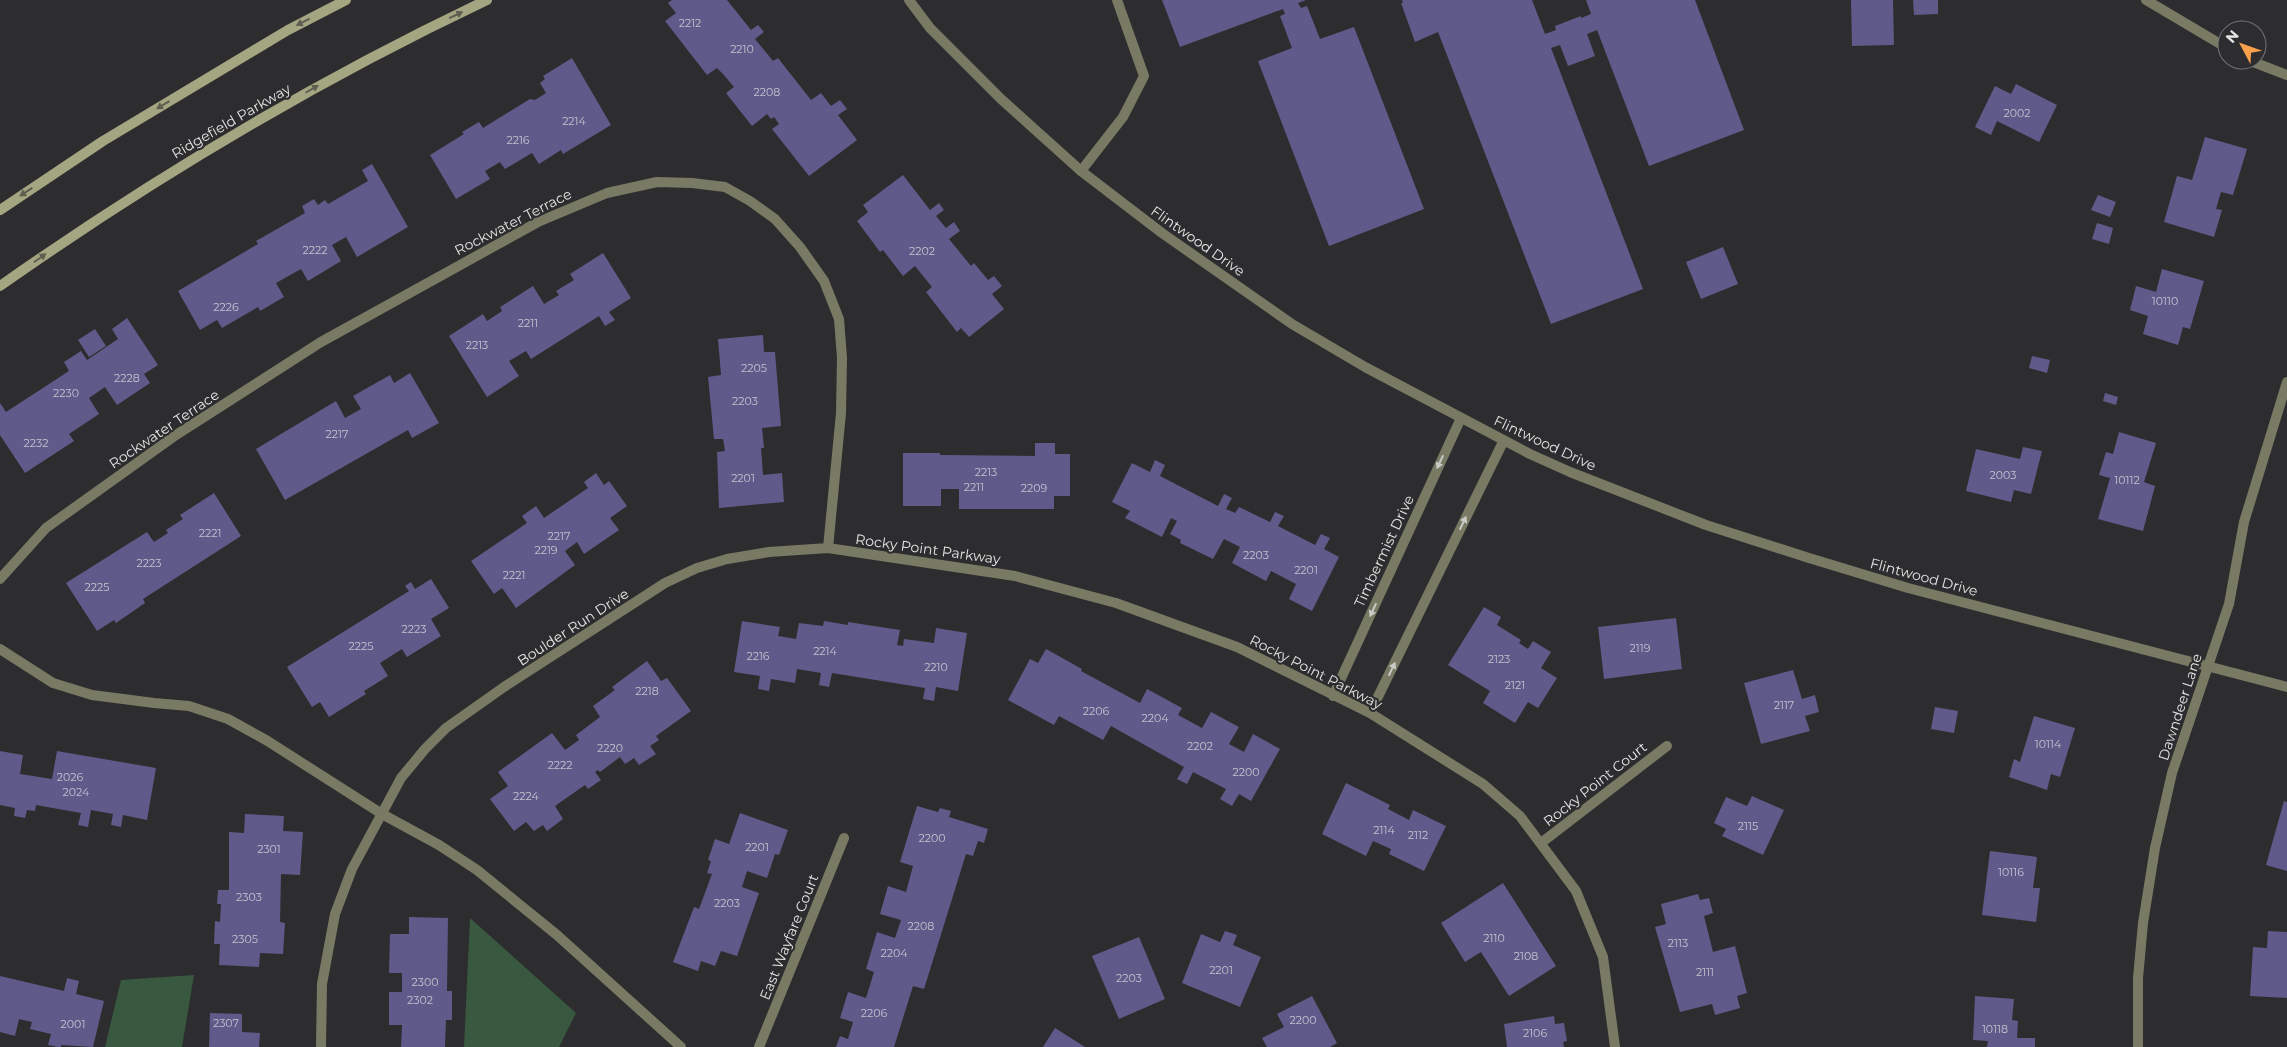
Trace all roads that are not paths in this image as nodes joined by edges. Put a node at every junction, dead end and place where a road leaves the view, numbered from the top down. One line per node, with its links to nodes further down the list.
1 (346, 0): 10 (main road, one-way to 10)
2 (487, 0): 11 (main road, Ridgefield Parkway, one-way to 2)
3 (909, 0): 9 (street, Flintwood Drive)
4 (1118, 0): 9 (street)
5 (2146, 0): 6 (street)
6 (2217, 42)
7 (2267, 67): 8 (street)
8 (2287, 75)
9 (1081, 171): 13 (street, Flintwood Drive)
10 (0, 210)
11 (0, 286)
12 (2287, 382): 18 (street, Dawndeer Lane)
13 (1461, 418): 14 (street, Flintwood Drive); 20 (street, Timbermist Drive, one-way to 20)
14 (1504, 440): 18 (street, Flintwood Drive); 21 (street, one-way to 14)
15 (828, 548): 16 (street, Rockwater Terrace); 20 (street, Rocky Point Parkway); 23 (street, Boulder Run Drive)
16 (0, 578)
17 (0, 649): 23 (street)
18 (2208, 667): 19 (street, Flintwood Drive); 30 (street, Dawndeer Lane)
19 (2287, 687)
20 (1333, 696): 21 (street, Rocky Point Parkway)
21 (1370, 713): 25 (street, Rocky Point Parkway)
22 (1667, 746): 25 (street, Rocky Point Court)
23 (382, 814): 26 (street, Boulder Run Drive); 27 (street)
24 (844, 838): 28 (street, East Wayfare Court)
25 (1541, 844): 29 (street, Rocky Point Parkway)
26 (321, 1047)
27 (681, 1047)
28 (759, 1047)
29 (1615, 1047)
30 (2138, 1047)

